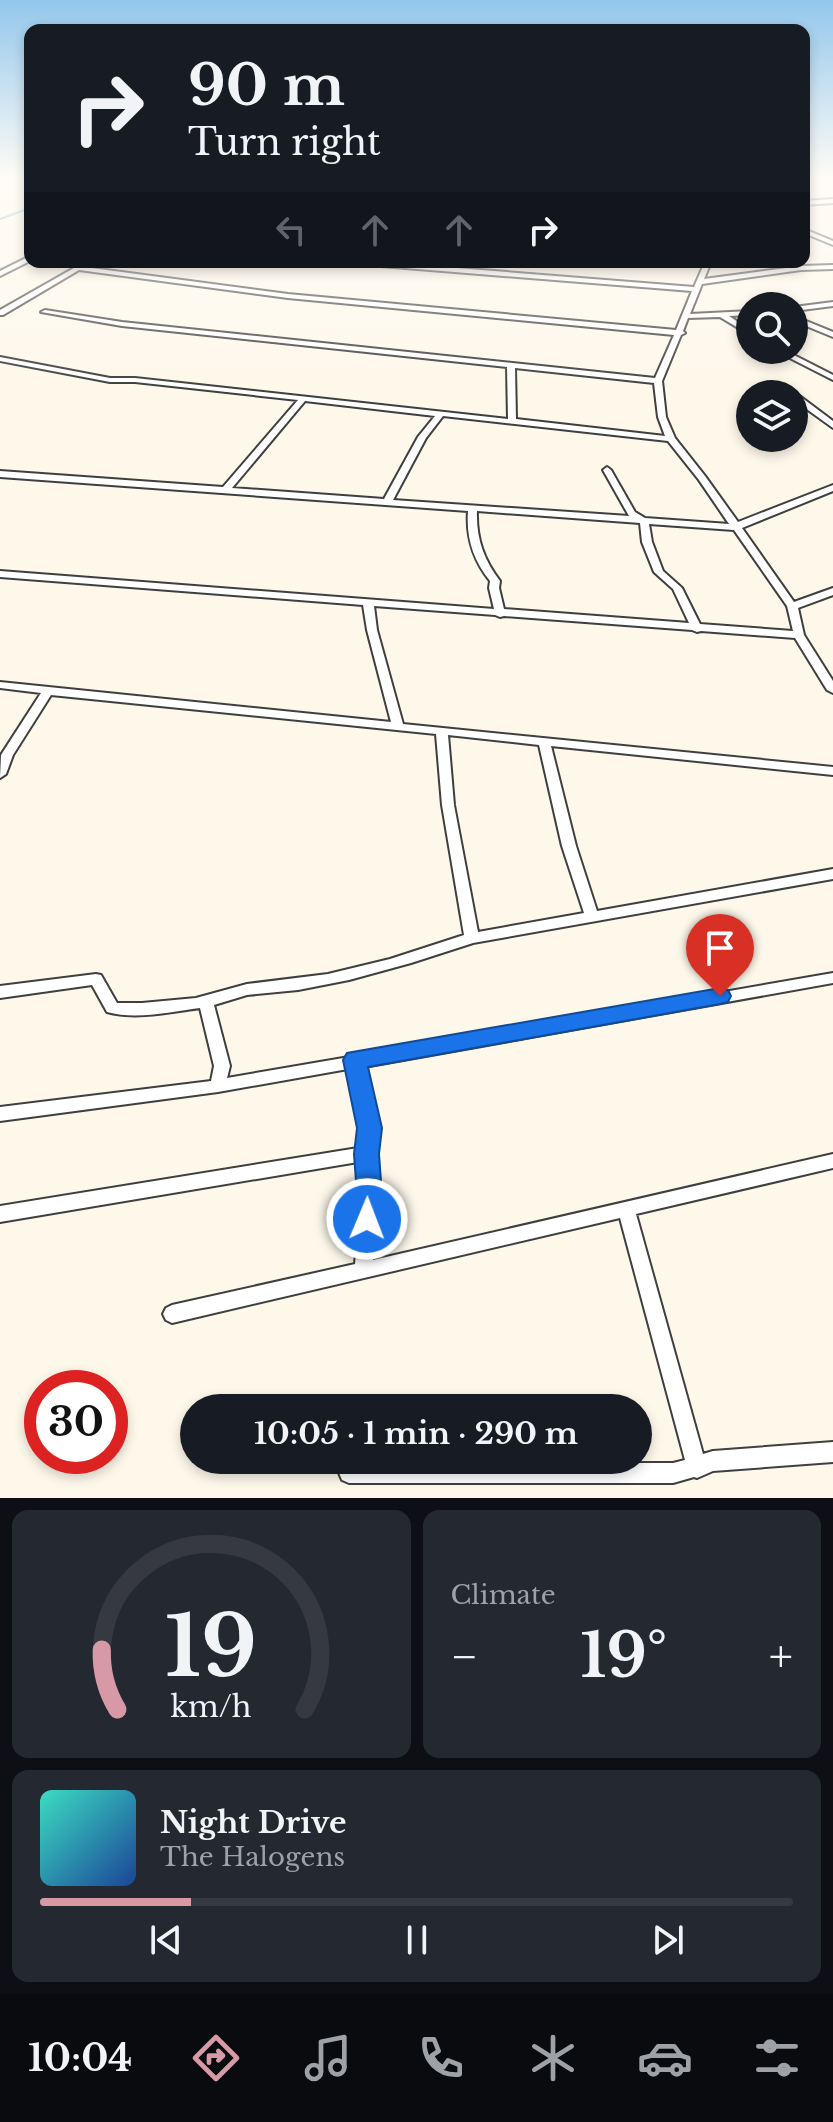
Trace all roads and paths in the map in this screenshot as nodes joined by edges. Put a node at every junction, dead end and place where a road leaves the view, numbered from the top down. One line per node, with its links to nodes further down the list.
1 (24, 261): 8 (street)
2 (833, 267): 7 (street)
3 (77, 268): 13 (street); 19 (street)
4 (441, 268): 9 (street)
5 (705, 268): 9 (street)
6 (801, 268): 9 (street)
7 (810, 268)
8 (0, 274)
9 (697, 286): 16 (street)
10 (833, 304): 11 (street)
11 (808, 307)
12 (45, 312): 23 (street)
13 (0, 313)
14 (736, 313): 15 (street)
15 (721, 314): 16 (street); 17 (street)
16 (685, 316): 19 (street)
17 (736, 324)
18 (808, 325): 20 (street)
19 (681, 333): 25 (street)
20 (832, 336)
21 (0, 359): 26 (street)
22 (806, 364): 24 (street)
23 (511, 365): 25 (street); 29 (street)
24 (833, 378)
25 (658, 381): 31 (street)
26 (303, 399): 28 (street); 35 (street)
27 (808, 406): 30 (street)
28 (441, 414): 29 (street); 36 (street)
29 (512, 420): 31 (street)
30 (833, 425)
31 (671, 439): 39 (street)
32 (607, 470): 38 (street)
33 (0, 474): 35 (street)
34 (833, 488): 39 (street)
35 (225, 491): 36 (street)
36 (386, 503): 37 (street)
37 (473, 508): 38 (street); 44 (street)
38 (644, 521): 39 (street); 45 (street)
39 (735, 527): 43 (street)
40 (0, 574): 42 (street)
41 (833, 591): 43 (street)
42 (368, 602): 44 (street); 50 (street)
43 (792, 606): 46 (street)
44 (500, 614): 45 (street)
45 (697, 629): 46 (street)
46 (799, 635): 48 (street)
47 (0, 685): 49 (street)
48 (833, 690)
49 (48, 691): 50 (street); 54 (street)
50 (398, 725): 51 (street)
51 (442, 730): 52 (street); 57 (street)
52 (544, 740): 53 (street); 56 (street)
53 (833, 771)
54 (0, 774)
55 (833, 874): 56 (street)
56 (592, 917): 57 (street)
57 (472, 938): 60 (street)
58 (833, 978): 61 (street)
59 (0, 992): 60 (street)
60 (206, 1002): 62 (street)
61 (355, 1060): 62 (street); 64 (street)
62 (218, 1086): 63 (street)
63 (0, 1114)
64 (366, 1154): 67 (street); 68 (street)
65 (833, 1161): 66 (street)
66 (626, 1209): 68 (street); 71 (street)
67 (0, 1214)
68 (363, 1268): 69 (street)
69 (172, 1314)
70 (833, 1452): 71 (street)
71 (697, 1468): 72 (street)
72 (652, 1473)

